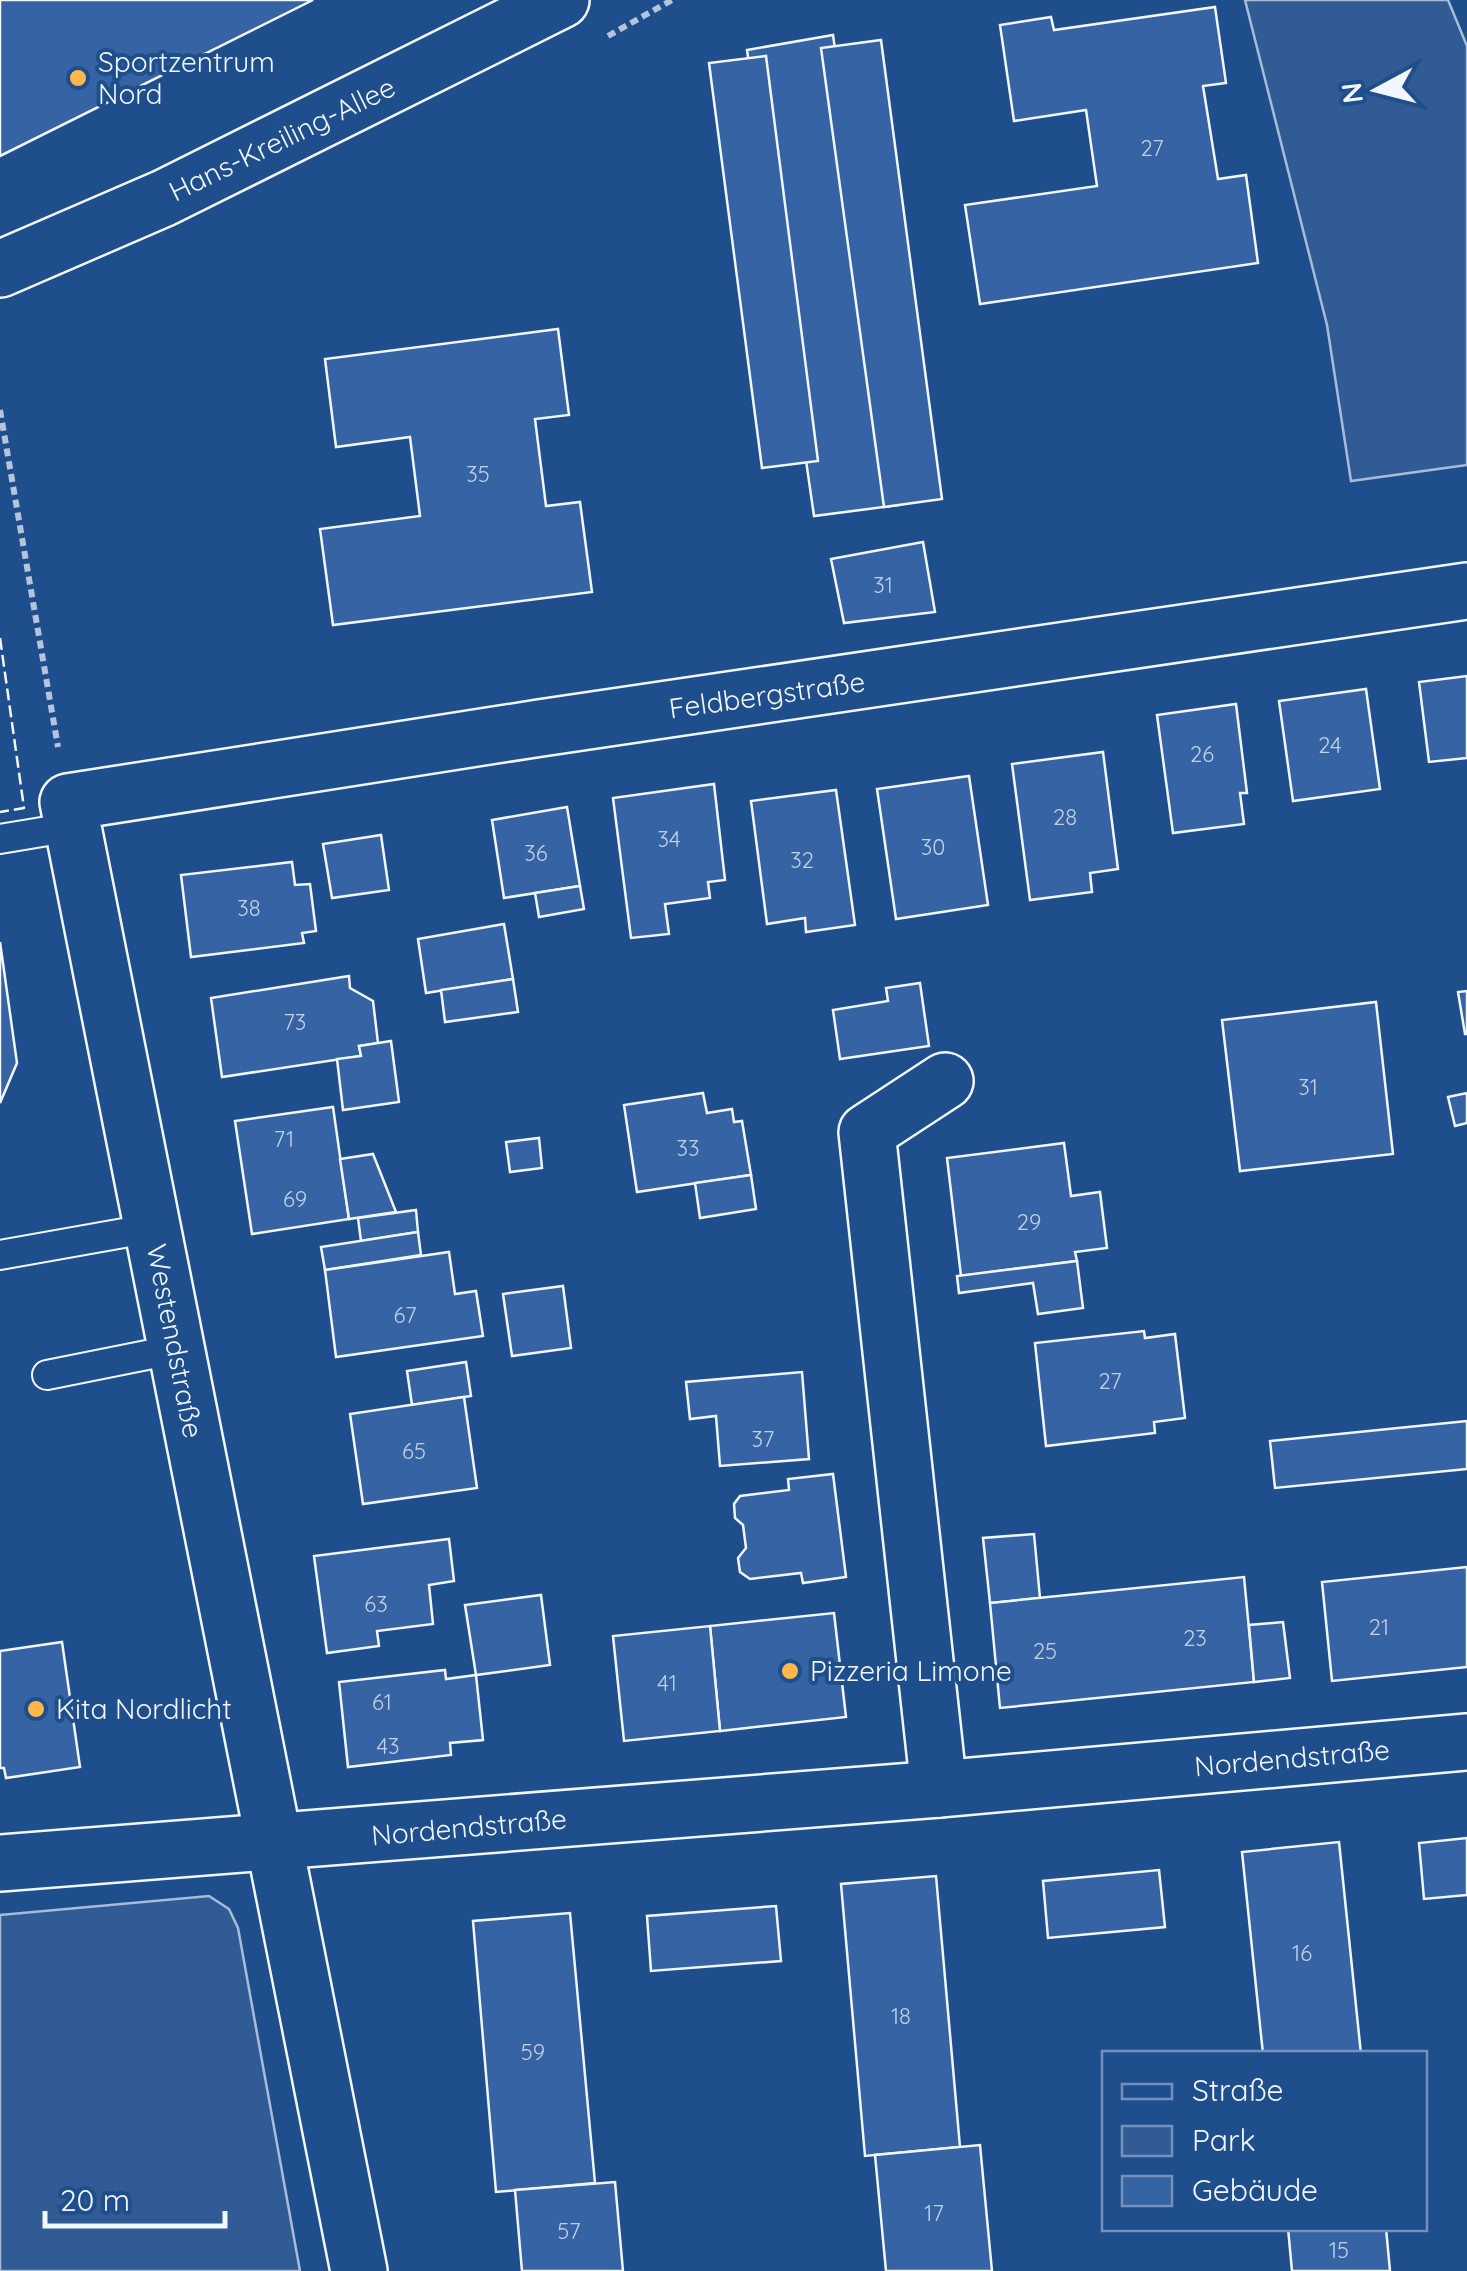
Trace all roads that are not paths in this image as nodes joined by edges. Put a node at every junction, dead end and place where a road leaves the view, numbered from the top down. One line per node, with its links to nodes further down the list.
1 (560, 0): 2 (street, Hans-Kreiling-Allee)
2 (0, 268)
3 (1467, 592): 4 (street, Feldbergstraße)
4 (70, 815): 5 (lane); 7 (street, Westendstraße)
5 (0, 839)
6 (945, 1081): 12 (street)
7 (152, 1228): 8 (lane); 9 (street, Westendstraße)
8 (0, 1255)
9 (177, 1350): 10 (lane); 13 (street, Westendstraße)
10 (46, 1374)
11 (1467, 1742): 12 (street, Nordendstraße)
12 (938, 1789): 13 (street, Nordendstraße)
13 (275, 1842): 14 (street, Nordendstraße); 15 (street, Westendstraße)
14 (0, 1862)
15 (358, 2271)

